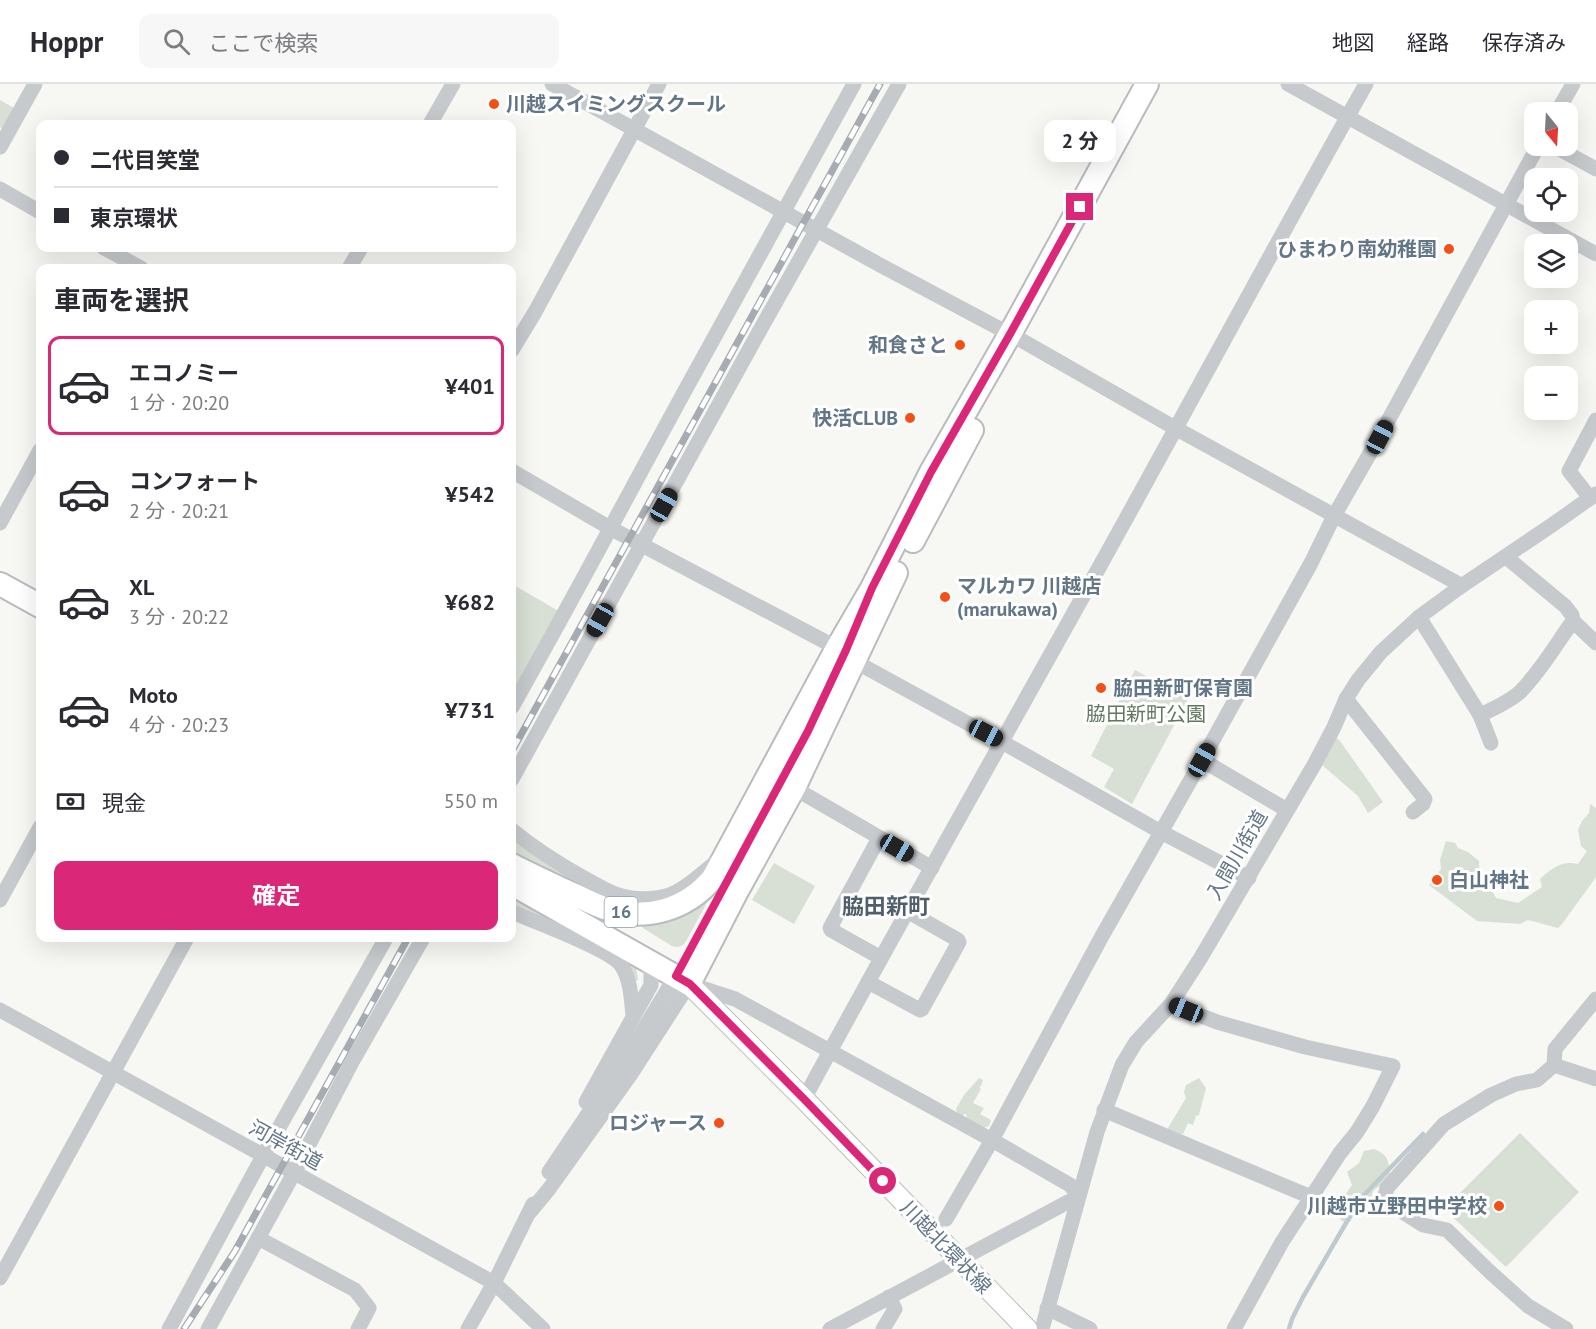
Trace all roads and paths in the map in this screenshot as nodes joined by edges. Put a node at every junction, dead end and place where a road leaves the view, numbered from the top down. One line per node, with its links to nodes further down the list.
1 (35, 84): 16 (street)
2 (453, 84): 14 (street)
3 (552, 84): 15 (street)
4 (659, 84): 15 (street)
5 (854, 84): 23 (street)
6 (899, 84): 24 (street)
7 (1147, 84): 28 (highway, 16)
8 (1164, 84): 28 (highway, 16)
9 (1288, 84): 13 (street)
10 (1366, 84): 13 (street)
11 (1573, 84): 12 (street)
12 (1563, 102)
13 (1347, 116): 21 (street); 31 (street)
14 (432, 120)
15 (634, 130): 23 (street); 29 (street)
16 (0, 147)
17 (1533, 156): 21 (street)
18 (1572, 156): 19 (street)
19 (1596, 169)
20 (0, 189): 22 (street)
21 (1506, 205): 26 (street); 35 (street)
22 (36, 210)
23 (785, 212): 24 (street); 37 (street)
24 (817, 230): 28 (street); 38 (street)
25 (111, 252): 27 (street)
26 (1596, 254)
27 (134, 264)
28 (1016, 337): 31 (street); 42 (highway, 16); 49 (highway, 16)
29 (516, 343)
30 (1596, 420): 34 (street)
31 (1175, 428): 35 (street); 53 (street)
32 (36, 457): 36 (street)
33 (516, 473): 37 (street)
34 (1593, 496): 39 (street, 入間川街道)
35 (1334, 516): 41 (street); 55 (street)
36 (0, 523)
37 (610, 528): 38 (street); 51 (street)
38 (642, 545): 49 (street); 56 (street)
39 (1506, 557): 41 (street, 入間川街道); 47 (street)
40 (0, 584): 44 (highway)
41 (1460, 587): 45 (street, 入間川街道)
42 (872, 588): 49 (highway, 16); 76 (highway, 16)
43 (0, 601): 46 (highway)
44 (36, 604)
45 (1419, 617): 50 (street, 入間川街道); 52 (street)
46 (36, 621)
47 (1573, 621): 48 (street); 52 (street)
48 (1596, 643)
49 (846, 654): 53 (street); 57 (highway, 16); 64 (highway, 16)
50 (1346, 699): 58 (street, 入間川街道); 59 (street)
51 (516, 700)
52 (1480, 715): 54 (street)
53 (1002, 742): 60 (street); 65 (street)
54 (1491, 743)
55 (1202, 760): 58 (street); 60 (street)
56 (516, 772)
57 (794, 788): 63 (street); 76 (highway, 16)
58 (1287, 810): 67 (street, 入間川街道)
59 (1413, 812)
60 (1161, 832): 67 (street); 88 (street)
61 (516, 833): 64 (street)
62 (36, 835): 68 (street)
63 (879, 838): 65 (street); 75 (street)
64 (726, 854): 66 (highway, 16)
65 (932, 868): 69 (street)
66 (516, 874): 74 (highway, 16); 76 (highway)
67 (1249, 878): 79 (street, 入間川街道)
68 (0, 900)
69 (907, 911): 75 (street); 77 (street)
70 (516, 914): 81 (street)
71 (185, 942): 84 (street)
72 (384, 942): 89 (street)
73 (421, 942): 90 (street)
74 (641, 956): 76 (highway, 16); 81 (street)
75 (881, 958): 77 (street)
76 (682, 976): 82 (street); 86 (main road, 川越北環状線); 91 (street); 94 (street)
77 (868, 982): 82 (street)
78 (1596, 999): 83 (street)
79 (1171, 1004): 87 (street, 入間川街道); 93 (street)
80 (0, 1010): 84 (street, 河岸街道)
81 (633, 1015): 91 (street)
82 (830, 1051): 86 (street); 88 (street)
83 (1554, 1065): 85 (street); 113 (street)
84 (112, 1072): 89 (street, 河岸街道); 98 (street)
85 (1596, 1079)
86 (804, 1099): 97 (main road, 川越北環状線)
87 (1104, 1110): 92 (street, 入間川街道); 93 (street)
88 (992, 1140): 92 (street); 95 (street)
89 (263, 1156): 90 (street, 河岸街道); 102 (street)
90 (294, 1173): 96 (street); 99 (street, 河岸街道)
91 (540, 1186): 94 (street)
92 (1079, 1196): 97 (street); 101 (street, 入間川街道)
93 (1311, 1197): 112 (street)
94 (530, 1212): 99 (street)
95 (946, 1219)
96 (258, 1238): 103 (street); 104 (street)
97 (959, 1260): 100 (street); 109 (main road, 川越北環状線)
98 (0, 1278)
99 (494, 1283): 105 (street); 106 (street, 河岸街道)
100 (889, 1297): 107 (street); 108 (street)
101 (1047, 1308): 110 (street, 入間川街道); 111 (street)
102 (169, 1329)
103 (208, 1329)
104 (358, 1329)
105 (468, 1329)
106 (543, 1329)
107 (830, 1329)
108 (883, 1329)
109 (1027, 1329)
110 (1042, 1329)
111 (1090, 1329)
112 (1234, 1329)
113 (1566, 1329)

